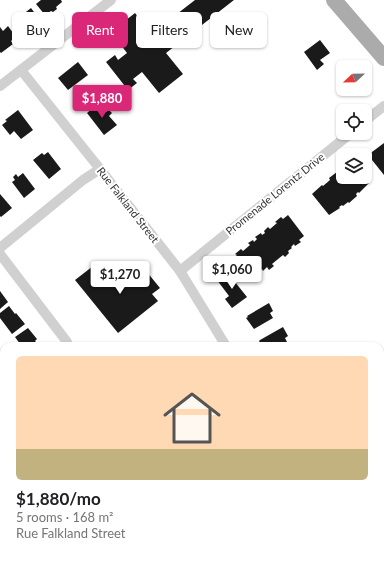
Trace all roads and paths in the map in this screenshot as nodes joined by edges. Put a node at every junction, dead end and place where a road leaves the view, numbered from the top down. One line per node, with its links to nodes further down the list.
1 (111, 0): 4 (street)
2 (334, 0): 3 (main road)
3 (384, 58)
4 (21, 70): 5 (street); 9 (street, Rue Falkland Street)
5 (0, 86)
6 (384, 106): 7 (street)
7 (372, 115)
8 (342, 140): 12 (street, Promenade Lorentz Drive)
9 (100, 169): 10 (street); 12 (street, Rue Falkland Street)
10 (0, 248)
11 (0, 254): 13 (street)
12 (180, 271): 14 (street, Rue Falkland Street)
13 (67, 342)
14 (224, 342)

